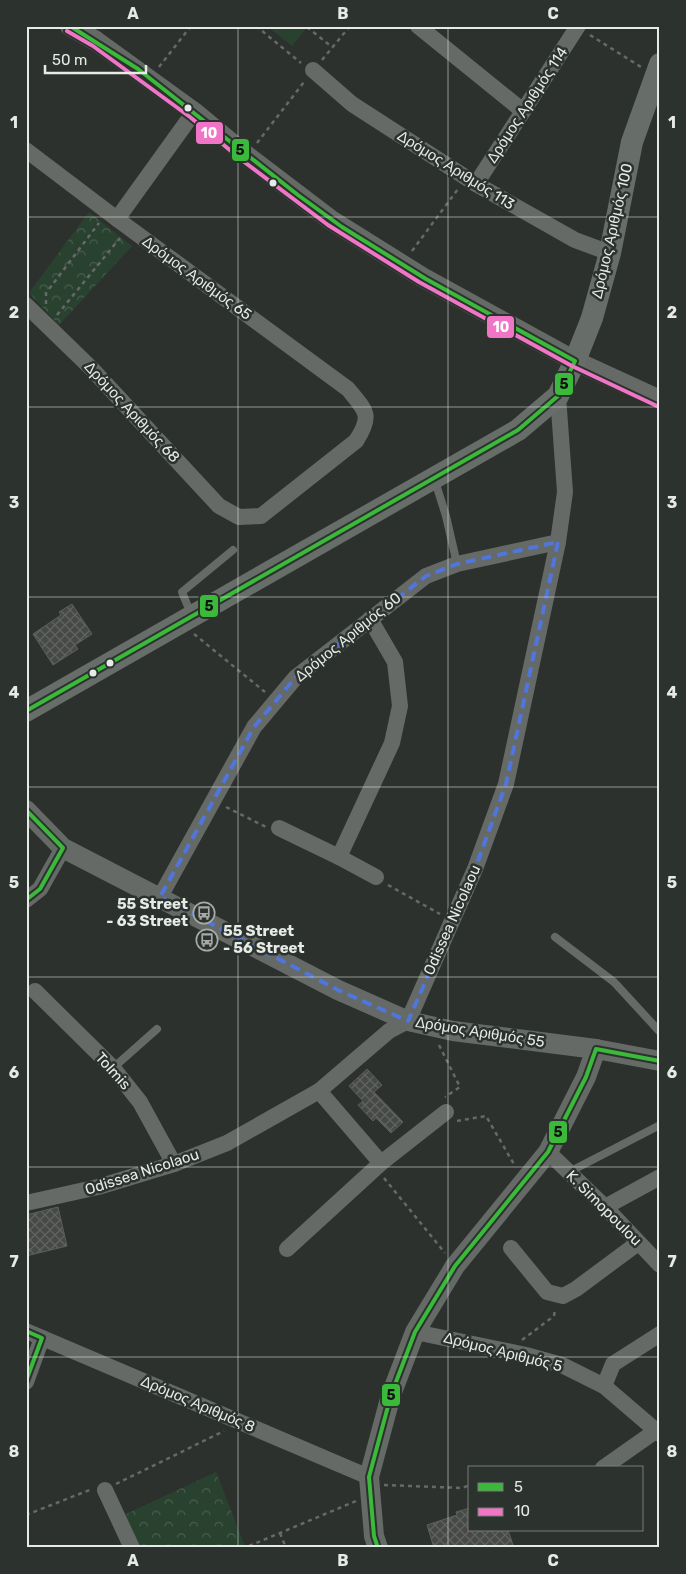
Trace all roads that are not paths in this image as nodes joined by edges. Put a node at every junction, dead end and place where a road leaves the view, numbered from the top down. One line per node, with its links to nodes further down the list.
1 (70, 26): 7 (street)
2 (418, 26): 6 (street)
3 (582, 29): 6 (street, Δρόμος Αριθμός 114)
4 (657, 70): 11 (main road, Δρόμος Αριθμός 100)
5 (313, 71): 9 (street, Δρόμος Αριθμός 113)
6 (523, 111): 9 (street, Δρόμος Αριθμός 114)
7 (194, 112): 10 (street); 13 (street)
8 (26, 150): 10 (street, Δρόμος Αριθμός 65)
9 (471, 181): 11 (street, Δρόμος Αριθμός 113)
10 (118, 219): 17 (street, Δρόμος Αριθμός 65)
11 (610, 253): 13 (main road, Δρόμος Αριθμός 100)
12 (26, 305): 17 (street, Δρόμος Αριθμός 68)
13 (575, 361): 14 (main road, Δρόμος Αριθμός 100); 15 (street)
14 (558, 396): 16 (main road); 18 (street, Odissea Nicolaou)
15 (660, 400)
16 (434, 478): 20 (lane); 21 (main road)
17 (239, 517)
18 (558, 542): 20 (street, Δρόμος Αριθμός 60); 33 (street, Odissea Nicolaou)
19 (233, 550): 21 (lane)
20 (456, 564): 22 (street, Δρόμος Αριθμός 60)
21 (187, 619): 23 (main road)
22 (370, 620): 27 (street); 29 (street, Δρόμος Αριθμός 60)
23 (26, 711)
24 (26, 810): 26 (street, Δρόμος Αριθμός 55)
25 (279, 828): 27 (street)
26 (63, 848): 29 (street, Δρόμος Αριθμός 55); 30 (street)
27 (340, 857): 28 (street)
28 (376, 878)
29 (160, 897): 33 (street, Δρόμος Αριθμός 55)
30 (26, 900)
31 (555, 937): 35 (lane)
32 (35, 991): 38 (street, Tolmis)
33 (408, 1021): 36 (street, Δρόμος Αριθμός 55); 39 (street, Odissea Nicolaou)
34 (156, 1029): 38 (lane)
35 (660, 1032)
36 (596, 1049): 37 (street, Δρόμος Αριθμός 55); 42 (street)
37 (660, 1061)
38 (112, 1068): 43 (street, Tolmis)
39 (319, 1091): 43 (street, Odissea Nicolaou); 44 (street)
40 (446, 1112): 44 (street)
41 (660, 1125): 45 (lane)
42 (548, 1152): 45 (street, K. Simopoulou); 54 (street)
43 (174, 1164): 47 (street, Odissea Nicolaou)
44 (378, 1165): 51 (street)
45 (569, 1172): 48 (street, K. Simopoulou)
46 (660, 1177): 48 (street)
47 (26, 1203)
48 (605, 1207): 49 (street, K. Simopoulou)
49 (638, 1243): 50 (street); 52 (street, K. Simopoulou)
50 (511, 1248)
51 (288, 1250)
52 (660, 1265)
53 (26, 1331): 56 (street, Δρόμος Αριθμός 8)
54 (414, 1332): 58 (street, Δρόμος Αριθμός 5); 61 (street)
55 (660, 1334): 58 (street)
56 (42, 1338): 57 (street); 61 (street, Δρόμος Αριθμός 8)
57 (26, 1382)
58 (604, 1386): 59 (street, Δρόμος Αριθμός 5)
59 (658, 1432): 60 (street)
60 (607, 1466)
61 (370, 1486): 64 (street)
62 (106, 1490): 63 (street)
63 (132, 1548)
64 (378, 1548)

